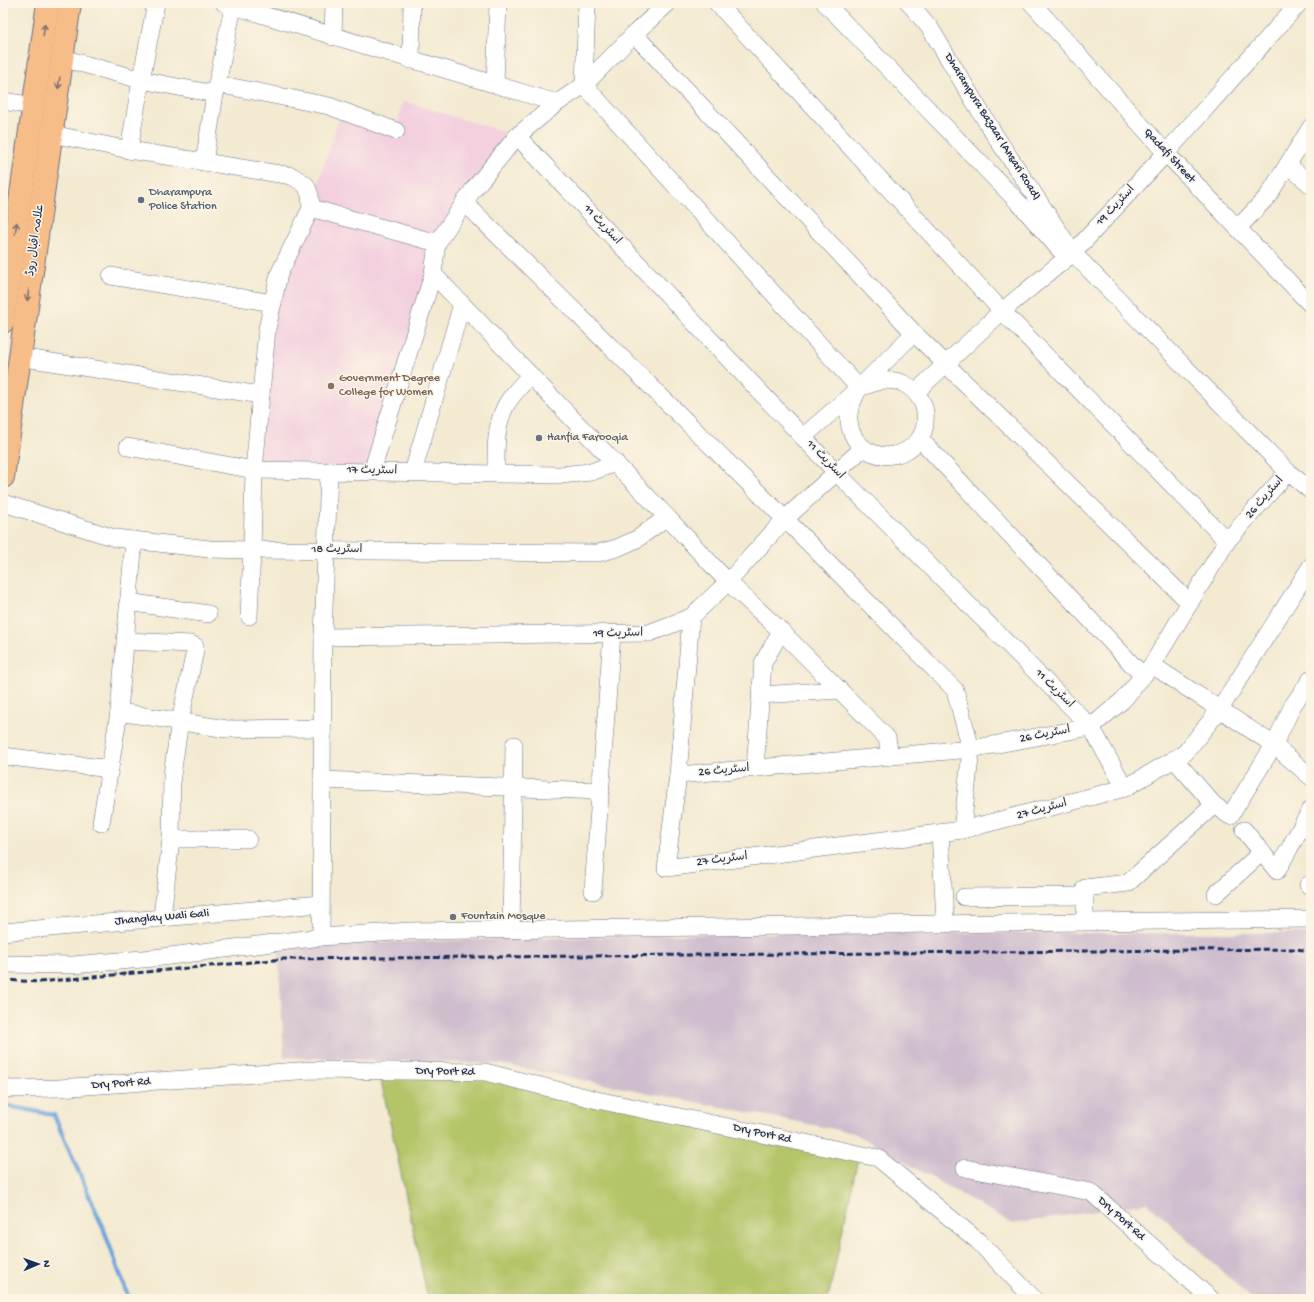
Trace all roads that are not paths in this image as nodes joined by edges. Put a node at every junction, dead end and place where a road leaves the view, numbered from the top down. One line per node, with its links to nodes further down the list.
1 (156, 3): 20 (street)
2 (334, 3): 17 (street)
3 (412, 3): 19 (street)
4 (498, 3): 21 (street)
5 (587, 3): 22 (street)
6 (668, 3): 16 (street)
7 (717, 3): 46 (street)
8 (824, 3): 40 (street)
9 (909, 3): 40 (street, Dharampura Bazaar (Ansari Road))
10 (1032, 3): 32 (street, Qadafi Street)
11 (1299, 3): 32 (street, اسٹریٹ 19)
12 (47, 4): 13 (main road); 26 (main road, علامہ اقبال روڈ, one-way to 12)
13 (69, 5): 18 (main road, علامہ اقبال روڈ)
14 (228, 5): 15 (street); 23 (street)
15 (265, 9): 17 (street)
16 (634, 34): 22 (street); 48 (street)
17 (333, 37): 19 (street)
18 (62, 58): 20 (street); 29 (main road, علامہ اقبال روڈ, one-way to 29)
19 (411, 60): 21 (street)
20 (141, 80): 23 (street); 31 (street)
21 (495, 84): 25 (street)
22 (584, 85): 25 (street); 52 (street)
23 (216, 89): 28 (street); 33 (street)
24 (3, 101): 26 (street)
25 (557, 103): 30 (street)
26 (34, 106): 47 (main road, علامہ اقبال روڈ, one-way to 26)
27 (1311, 127): 34 (street)
28 (396, 131)
29 (52, 134): 31 (street); 49 (main road, علامہ اقبال روڈ, one-way to 49)
30 (517, 136): 36 (street); 55 (street, اسٹریٹ 11)
31 (129, 150): 33 (street)
32 (1166, 154): 38 (street, Qadafi Street); 40 (street, اسٹریٹ 19)
33 (204, 162): 37 (street)
34 (1288, 165): 35 (street); 38 (street)
35 (1311, 185)
36 (464, 202): 39 (street); 71 (street)
37 (311, 208): 39 (street); 43 (street)
38 (1238, 228): 45 (street, Qadafi Street)
39 (437, 244): 41 (street)
40 (1069, 255): 46 (street, اسٹریٹ 19); 65 (street)
41 (433, 274): 44 (street); 62 (street)
42 (111, 276): 43 (street)
43 (273, 303): 54 (street)
44 (462, 304): 51 (street); 63 (street)
45 (1311, 304)
46 (1002, 311): 50 (street, اسٹریٹ 19); 73 (street)
47 (3, 322)
48 (914, 332): 50 (street); 52 (street)
49 (19, 357): 54 (street); 67 (main road, علامہ اقبال روڈ)
50 (946, 365): 53 (street, اسٹریٹ 19); 79 (street)
51 (530, 375): 59 (street); 66 (street)
52 (859, 388): 53 (street); 55 (street); 58 (street)
53 (916, 392): 56 (street)
54 (261, 395): 60 (street)
55 (803, 437): 64 (street, اسٹریٹ 11)
56 (920, 439): 58 (street); 87 (street)
57 (128, 447): 60 (street, اسٹریٹ 17)
58 (863, 448): 64 (street, اسٹریٹ 19)
59 (616, 463): 66 (street, اسٹریٹ 17); 70 (street)
60 (254, 470): 61 (street, اسٹریٹ 17); 74 (street)
61 (329, 471): 62 (street, اسٹریٹ 17); 75 (street)
62 (372, 471): 63 (street, اسٹریٹ 17)
63 (413, 472): 66 (street, اسٹریٹ 17)
64 (836, 472): 71 (street, اسٹریٹ 19); 94 (street, اسٹریٹ 11)
65 (1288, 472): 68 (street); 73 (street, اسٹریٹ 26)
66 (496, 474)
67 (3, 477)
68 (1311, 491)
69 (3, 503): 72 (street, اسٹریٹ 18)
70 (667, 516): 75 (street, اسٹریٹ 18); 77 (street)
71 (785, 519): 77 (street, اسٹریٹ 19); 98 (street)
72 (134, 540): 74 (street, اسٹریٹ 18); 78 (street)
73 (1227, 541): 79 (street, اسٹریٹ 26)
74 (252, 550): 75 (street, اسٹریٹ 18); 81 (street)
75 (327, 550): 85 (street)
76 (1311, 566): 91 (street, اسٹریٹ 27)
77 (728, 582): 82 (street, اسٹریٹ 19); 83 (street)
78 (128, 602): 80 (street); 86 (street)
79 (1190, 603): 87 (street, اسٹریٹ 26)
80 (208, 614)
81 (249, 616)
82 (691, 617): 84 (street, اسٹریٹ 19); 104 (street)
83 (781, 632): 89 (street); 90 (street)
84 (612, 634): 85 (street, اسٹریٹ 19); 109 (street)
85 (323, 637): 95 (street)
86 (125, 641): 92 (street); 93 (street)
87 (1148, 670): 91 (street); 94 (street, اسٹریٹ 26)
88 (1311, 679): 97 (street)
89 (840, 690): 90 (street); 100 (street)
90 (760, 695): 102 (street)
91 (1220, 709): 97 (street); 101 (street, اسٹریٹ 27)
92 (119, 712): 93 (street); 103 (street)
93 (180, 721): 95 (street); 116 (street)
94 (1091, 727): 98 (street, اسٹریٹ 26); 108 (street, اسٹریٹ 11)
95 (322, 728): 106 (street)
96 (514, 745): 107 (street)
97 (1274, 745): 105 (street); 110 (street)
98 (971, 749): 100 (street, اسٹریٹ 26); 113 (street)
99 (3, 756): 103 (street)
100 (890, 756): 102 (street, اسٹریٹ 26)
101 (1174, 759): 108 (street, اسٹریٹ 27); 110 (street)
102 (755, 768): 104 (street, اسٹریٹ 26)
103 (110, 769): 112 (street)
104 (678, 775): 115 (street, اسٹریٹ 27)
105 (1311, 775)
106 (322, 780): 107 (street); 123 (street)
107 (512, 788): 109 (street); 128 (street)
108 (1125, 788): 113 (street, اسٹریٹ 27)
109 (601, 791): 119 (street)
110 (1214, 805): 121 (street)
111 (1311, 809): 118 (street)
112 (101, 823)
113 (962, 830): 115 (street, اسٹریٹ 27)
114 (1244, 830): 118 (street)
115 (940, 833): 126 (street)
116 (171, 839): 117 (street); 125 (street)
117 (248, 839)
118 (1262, 852): 120 (street)
119 (593, 891)
120 (1216, 894)
121 (1085, 896): 122 (street); 124 (street)
122 (964, 897)
123 (320, 904): 125 (street, Jhanglay Wali Gali); 130 (street)
124 (1085, 916)
125 (162, 918): 129 (street, Jhanglay Wali Gali)
126 (944, 919)
127 (1311, 919): 128 (street)
128 (511, 930): 130 (street)
129 (3, 932)
130 (321, 937): 131 (street)
131 (3, 964)
132 (3, 1088): 134 (street, Dry Port Rd)
133 (965, 1168): 135 (street, Dry Port Rd)
134 (1034, 1299)
135 (1211, 1299)

